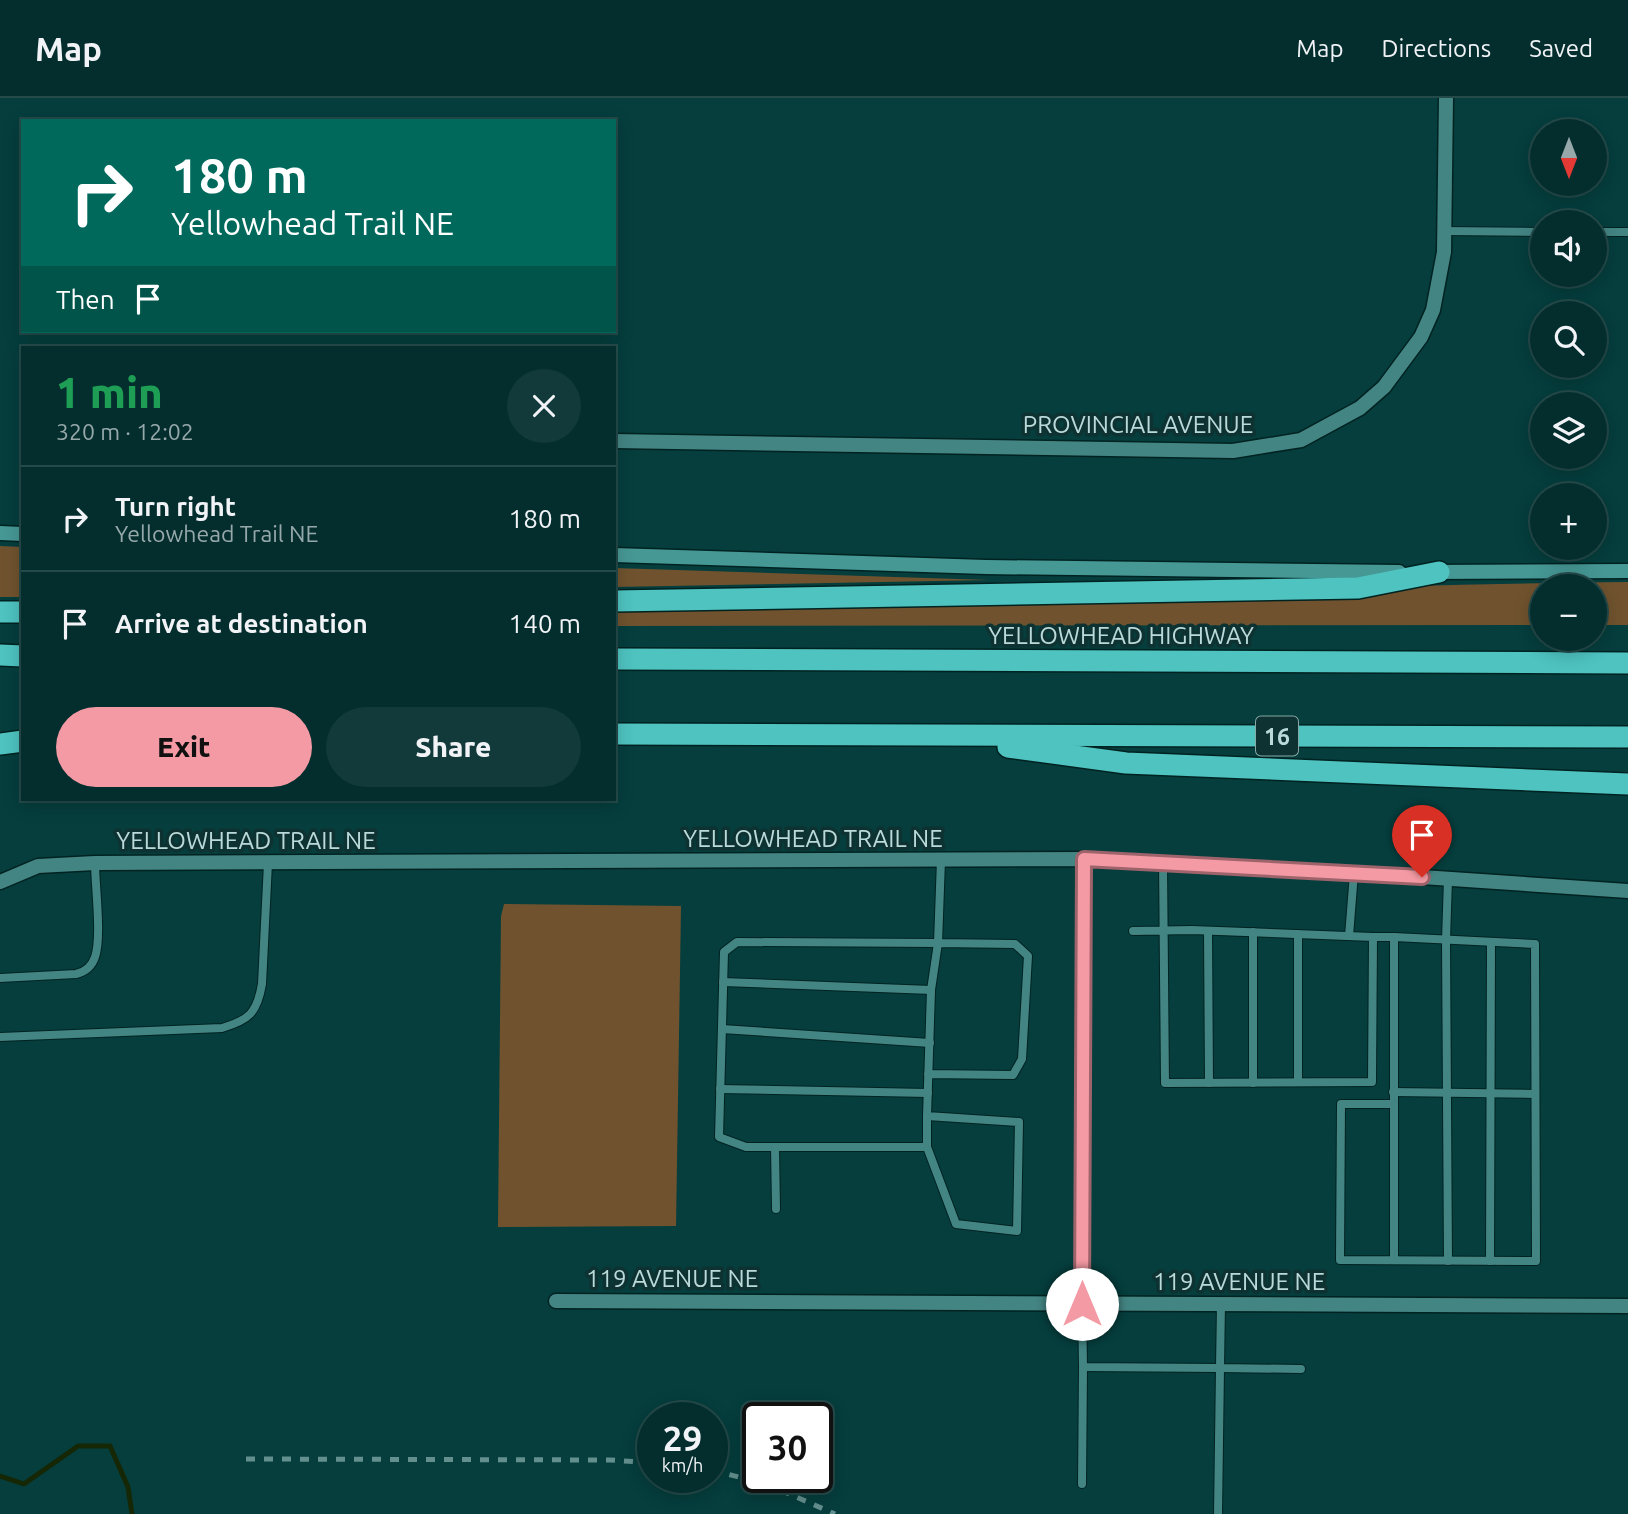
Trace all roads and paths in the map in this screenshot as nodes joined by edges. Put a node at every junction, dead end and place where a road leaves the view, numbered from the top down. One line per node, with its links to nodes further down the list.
1 (1446, 98): 2 (street, PROVINCIAL AVENUE)
2 (1444, 231): 3 (lane); 6 (street, PROVINCIAL AVENUE)
3 (1530, 232)
4 (1607, 232): 5 (lane)
5 (1628, 232)
6 (616, 440)
7 (0, 533): 8 (main road)
8 (21, 534)
9 (616, 555): 11 (main road)
10 (1628, 571): 11 (main road)
11 (1439, 572): 12 (highway)
12 (616, 601)
13 (0, 612): 14 (highway)
14 (21, 612)
15 (0, 656): 16 (highway)
16 (21, 656)
17 (616, 659): 18 (highway, YELLOWHEAD HIGHWAY)
18 (1628, 663)
19 (0, 733): 20 (highway)
20 (21, 733)
21 (616, 734): 22 (highway, 16)
22 (927, 736): 23 (highway, 16); 26 (highway)
23 (1628, 737)
24 (21, 741): 25 (highway)
25 (0, 744)
26 (1628, 784)
27 (1084, 859): 28 (street, YELLOWHEAD TRAIL NE); 29 (street, YELLOWHEAD TRAIL NE); 72 (street)
28 (941, 860): 31 (street, YELLOWHEAD TRAIL NE); 46 (lane)
29 (1163, 862): 32 (street, YELLOWHEAD TRAIL NE); 37 (lane)
30 (94, 863): 31 (street, YELLOWHEAD TRAIL NE); 34 (street, YELLOWHEAD TRAIL NE); 47 (lane)
31 (268, 863): 51 (lane)
32 (1354, 873): 33 (street, YELLOWHEAD TRAIL NE); 41 (lane)
33 (1448, 879): 35 (street, YELLOWHEAD TRAIL NE); 44 (lane)
34 (0, 882)
35 (1628, 891)
36 (1133, 930): 37 (lane)
37 (1164, 931): 38 (lane); 55 (lane)
38 (1208, 931): 39 (lane); 55 (lane)
39 (1253, 932): 40 (lane); 56 (lane)
40 (1298, 934): 41 (lane); 54 (lane)
41 (1349, 936): 42 (lane)
42 (1373, 937): 43 (lane); 54 (lane)
43 (1394, 937): 44 (lane); 58 (lane)
44 (1446, 940): 45 (lane); 60 (lane)
45 (1491, 942): 61 (lane); 62 (lane)
46 (938, 943): 48 (lane); 49 (lane); 53 (lane)
47 (0, 978)
48 (723, 982): 49 (lane); 50 (lane)
49 (931, 990): 52 (lane)
50 (722, 1029): 52 (lane); 57 (lane)
51 (0, 1037)
52 (930, 1043): 53 (lane)
53 (928, 1074): 59 (lane)
54 (1298, 1082): 56 (lane)
55 (1209, 1083): 56 (lane)
56 (1253, 1083)
57 (720, 1089): 59 (lane); 65 (lane)
58 (1393, 1092): 60 (lane); 63 (lane)
59 (928, 1093): 64 (lane)
60 (1446, 1093): 61 (lane); 69 (lane)
61 (1491, 1094): 62 (lane); 70 (lane)
62 (1535, 1094): 70 (lane)
63 (1393, 1104): 68 (lane); 68 (lane)
64 (927, 1115): 66 (lane); 66 (lane)
65 (775, 1147): 66 (lane); 67 (lane)
66 (927, 1147)
67 (776, 1209)
68 (1394, 1260): 69 (lane)
69 (1448, 1261): 70 (lane)
70 (1490, 1261)
71 (556, 1301): 72 (street, 119 AVENUE NE)
72 (1082, 1304): 73 (street, 119 AVENUE NE); 75 (lane)
73 (1221, 1304): 74 (street, 119 AVENUE NE); 76 (lane)
74 (1628, 1306)
75 (1083, 1367): 76 (lane); 78 (lane)
76 (1220, 1368): 77 (lane); 79 (lane)
77 (1301, 1368)
78 (1082, 1484)
79 (1218, 1514)

